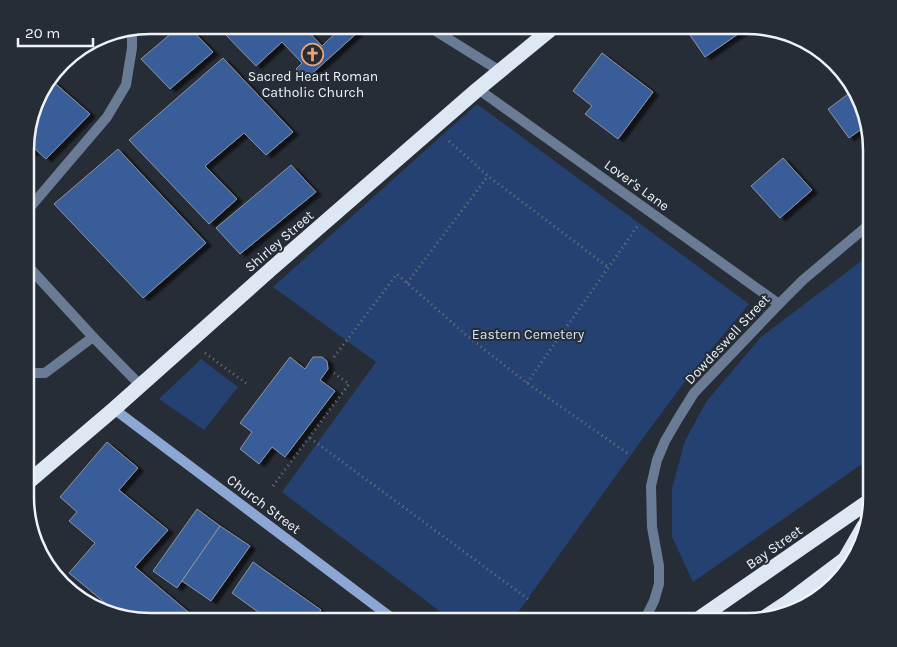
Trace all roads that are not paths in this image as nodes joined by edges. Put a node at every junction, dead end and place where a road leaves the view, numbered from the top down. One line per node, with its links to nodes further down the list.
1 (440, 34): 4 (street)
2 (545, 34): 4 (highway, Shirley Street)
3 (132, 36): 6 (street)
4 (500, 71): 5 (highway, Shirley Street)
5 (478, 89): 9 (street, Lover's Lane); 12 (highway, Shirley Street)
6 (34, 203)
7 (863, 230): 9 (street, Dowdeswell Street)
8 (34, 273): 10 (street)
9 (779, 304): 19 (street, Dowdeswell Street)
10 (93, 337): 11 (street); 12 (street)
11 (34, 373)
12 (141, 386): 13 (highway, Shirley Street)
13 (114, 409): 14 (highway, Shirley Street); 18 (main road, Church Street)
14 (34, 474)
15 (863, 505): 20 (highway, Bay Street)
16 (852, 547): 17 (highway)
17 (778, 609)
18 (383, 613)
19 (649, 613)
20 (707, 613)

